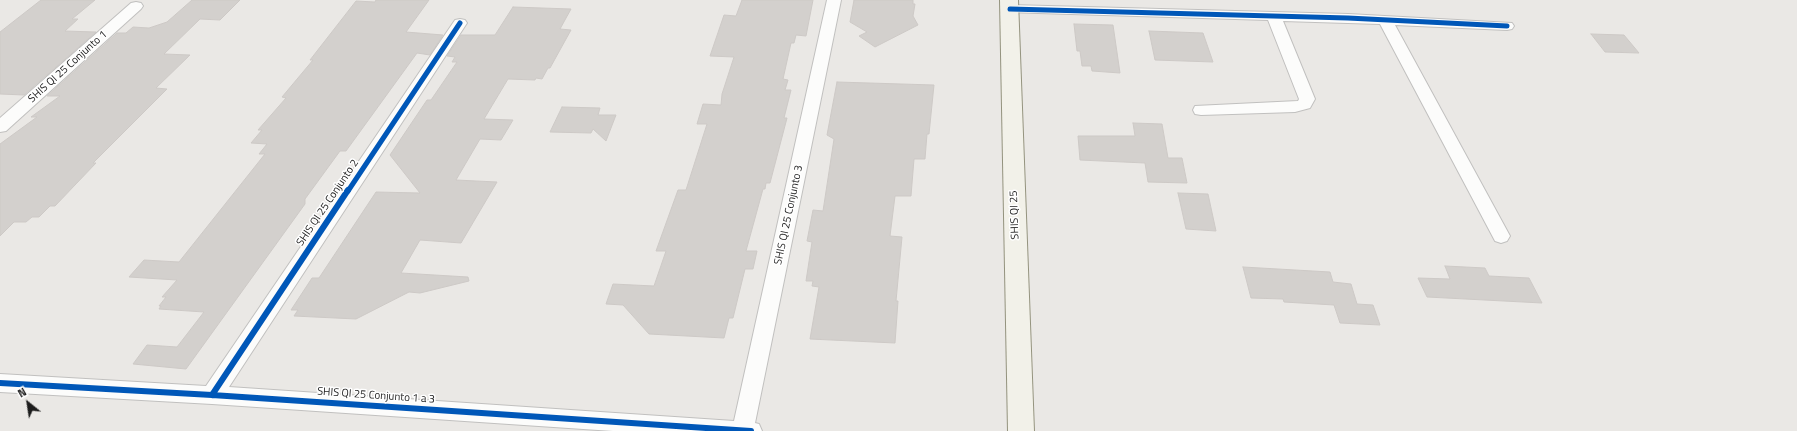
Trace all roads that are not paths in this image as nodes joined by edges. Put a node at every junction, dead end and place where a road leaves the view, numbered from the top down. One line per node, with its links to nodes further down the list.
1 (834, 0): 13 (street, SHIS QI 25 Conjunto 3)
2 (1010, 5): 4 (street); 15 (street, SHIS QI 25)
3 (136, 6): 9 (street, SHIS QI 25 Conjunto 1)
4 (1274, 17): 5 (street); 8 (street)
5 (1385, 20): 7 (street); 10 (street)
6 (460, 23): 12 (street, SHIS QI 25 Conjunto 2)
7 (1507, 26)
8 (1201, 110)
9 (0, 127)
10 (1502, 236)
11 (0, 383): 12 (street, SHIS QI 25 Conjunto 1 a 3)
12 (212, 395): 13 (street, SHIS QI 25 Conjunto 1 a 3)
13 (743, 430): 14 (street, SHIS QI 25 Conjunto 1 a 3)
14 (751, 431)
15 (1021, 431)

